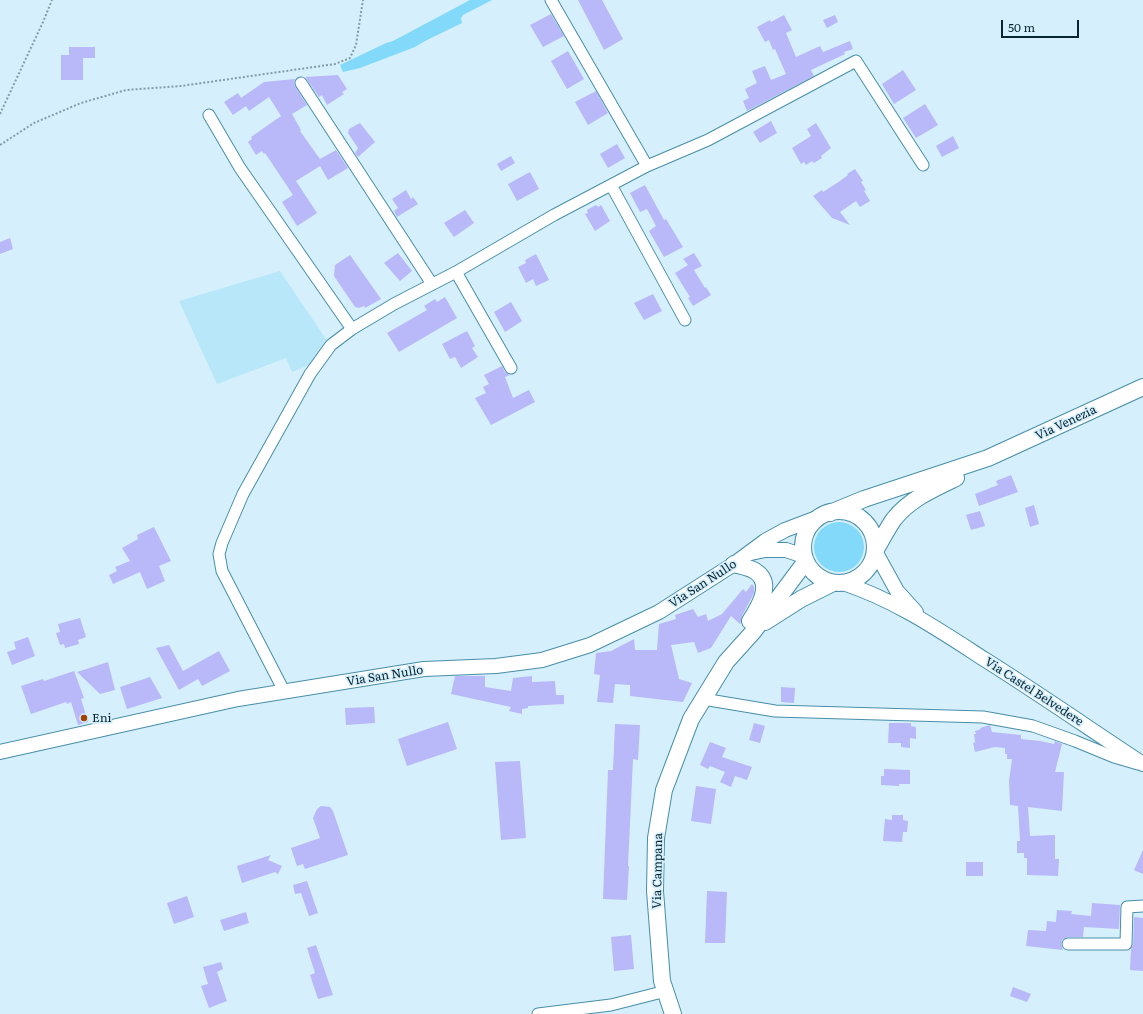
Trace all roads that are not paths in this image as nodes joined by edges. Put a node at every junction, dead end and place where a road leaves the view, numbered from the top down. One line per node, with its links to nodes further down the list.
1 (551, 0): 5 (street)
2 (301, 83): 8 (street)
3 (209, 115): 10 (street)
4 (923, 165): 5 (street)
5 (647, 166): 6 (street)
6 (611, 185): 7 (street); 9 (street)
7 (456, 272): 8 (street); 11 (street)
8 (432, 284): 10 (street)
9 (685, 320)
10 (352, 329): 23 (street)
11 (511, 368)
12 (1143, 387): 13 (main road, Via Venezia)
13 (988, 458): 14 (main road, Via Venezia); 15 (main road, Via Venezia)
14 (826, 514): 15 (main road); 16 (street, Via San Nullo); 17 (main road)
15 (875, 551): 19 (main road, Via Campana); 20 (street)
16 (750, 553): 17 (street, Via San Nullo); 18 (street, Via San Nullo)
17 (805, 559): 19 (main road); 21 (main road, Via Campana)
18 (734, 564): 22 (main road); 23 (street, Via San Nullo)
19 (838, 583): 20 (street); 21 (main road, Via Campana)
20 (925, 620): 26 (street, Via Castel Belvedere)
21 (753, 632): 22 (main road, Via Campana)
22 (726, 662): 24 (main road, Via Campana)
23 (284, 692): 25 (street, Via San Nullo)
24 (703, 699): 26 (street); 29 (main road, Via Campana)
25 (0, 752)
26 (1143, 765)
27 (1143, 906): 28 (street)
28 (1068, 944)
29 (666, 991): 30 (street); 31 (main road, Via Campana)
30 (538, 1014)
31 (673, 1014)

